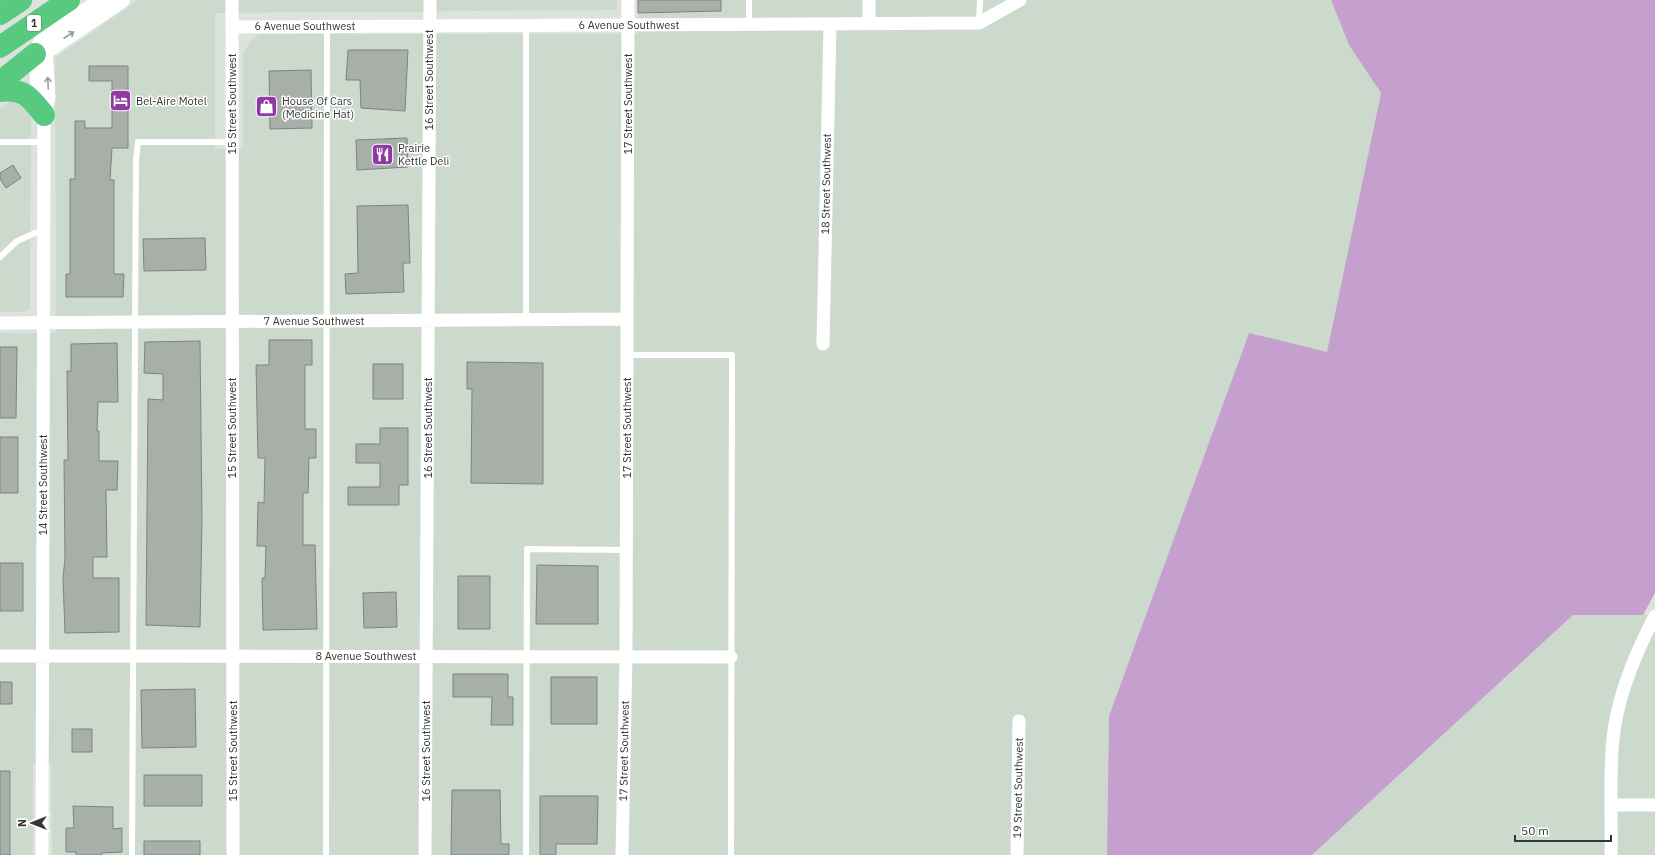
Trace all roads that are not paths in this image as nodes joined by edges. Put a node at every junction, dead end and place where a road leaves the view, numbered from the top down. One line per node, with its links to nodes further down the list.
1 (4, 0): 13 (highway)
2 (21, 0): 14 (highway, 1)
3 (69, 0): 24 (highway, 1)
4 (100, 0): 25 (street)
5 (122, 0): 25 (street, one-way to 5)
6 (232, 0): 23 (street, 15 Street Southwest)
7 (430, 0): 22 (street, 16 Street Southwest)
8 (628, 0): 20 (street, 17 Street Southwest)
9 (749, 0): 15 (lane)
10 (869, 0): 17 (street)
11 (980, 0): 18 (lane)
12 (1020, 0): 18 (street)
13 (0, 2)
14 (0, 14)
15 (749, 24): 16 (street, 6 Avenue Southwest); 20 (street, 6 Avenue Southwest)
16 (830, 24): 17 (street, 6 Avenue Southwest); 42 (street, 18 Street Southwest)
17 (869, 24): 18 (street, 6 Avenue Southwest)
18 (979, 24)
19 (526, 25): 20 (street, 6 Avenue Southwest); 22 (street, 6 Avenue Southwest); 35 (lane)
20 (628, 25): 34 (street, 17 Street Southwest)
21 (327, 26): 22 (street, 6 Avenue Southwest); 23 (street, 6 Avenue Southwest); 38 (lane)
22 (430, 26): 36 (street, 16 Street Southwest)
23 (232, 27): 31 (street, 15 Street Southwest)
24 (0, 47)
25 (40, 52): 26 (highway); 28 (street, 14 Street Southwest)
26 (0, 82)
27 (0, 91): 28 (highway)
28 (44, 115): 30 (street, 14 Street Southwest)
29 (0, 142): 30 (lane)
30 (44, 142): 32 (street, 14 Street Southwest)
31 (232, 142): 37 (street, 15 Street Southwest); 40 (lane)
32 (44, 229): 33 (lane); 39 (street, 14 Street Southwest)
33 (0, 257)
34 (627, 318): 35 (street, 7 Avenue Southwest); 43 (street, 17 Street Southwest)
35 (526, 319): 36 (street, 7 Avenue Southwest)
36 (428, 320): 38 (street, 7 Avenue Southwest); 51 (street, 16 Street Southwest)
37 (232, 321): 38 (street, 7 Avenue Southwest); 40 (street, 7 Avenue Southwest); 49 (street, 15 Street Southwest)
38 (325, 321): 50 (lane)
39 (44, 322): 40 (street, 7 Avenue Southwest); 41 (street, 7 Avenue Southwest); 47 (street, 14 Street Southwest)
40 (135, 322): 48 (lane)
41 (0, 323)
42 (823, 344)
43 (627, 355): 44 (street, 17 Street Southwest); 54 (lane)
44 (626, 550): 52 (lane); 53 (street, 17 Street Southwest)
45 (1655, 616): 56 (street)
46 (0, 656): 47 (street, 8 Avenue Southwest)
47 (43, 656): 48 (street, 8 Avenue Southwest); 58 (street, 14 Street Southwest)
48 (132, 656): 49 (street, 8 Avenue Southwest); 59 (lane)
49 (232, 656): 50 (street, 8 Avenue Southwest); 60 (street, 15 Street Southwest)
50 (327, 656): 51 (street, 8 Avenue Southwest); 61 (lane)
51 (426, 656): 52 (street, 8 Avenue Southwest); 62 (street, 16 Street Southwest)
52 (527, 656): 53 (street, 8 Avenue Southwest); 63 (lane)
53 (626, 656): 54 (street, 8 Avenue Southwest); 64 (street, 17 Street Southwest)
54 (731, 657): 65 (lane)
55 (1020, 721): 66 (street, 19 Street Southwest)
56 (1612, 805): 57 (street); 67 (street)
57 (1655, 805)
58 (42, 855)
59 (132, 855)
60 (233, 855)
61 (326, 855)
62 (425, 855)
63 (526, 855)
64 (622, 855)
65 (731, 855)
66 (1017, 855)
67 (1611, 855)

